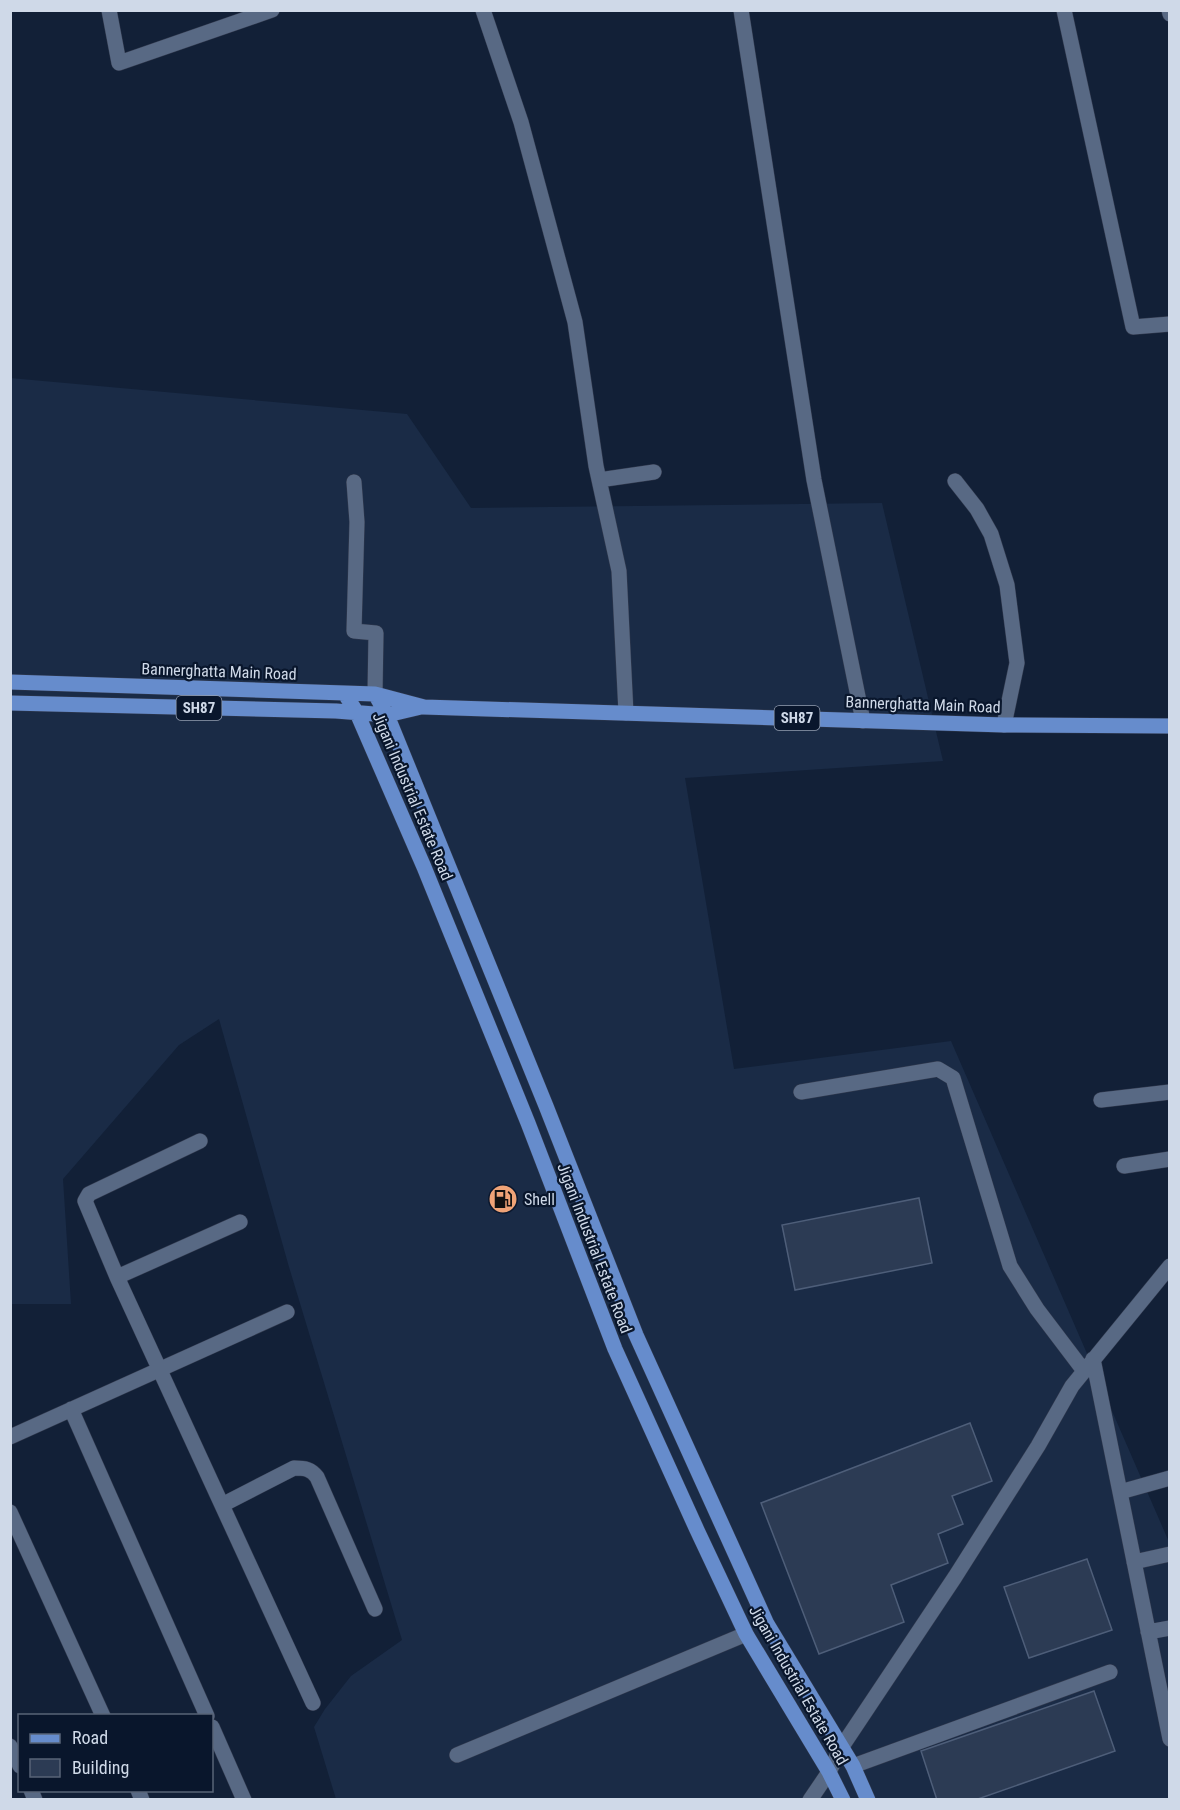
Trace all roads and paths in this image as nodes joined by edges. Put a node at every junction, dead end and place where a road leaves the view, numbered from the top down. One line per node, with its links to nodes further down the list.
1 (109, 10): 2 (street)
2 (272, 10)
3 (483, 10): 8 (street)
4 (741, 10): 21 (street)
5 (1064, 10): 6 (street)
6 (1170, 324)
7 (654, 472): 8 (street)
8 (599, 480): 19 (street)
9 (955, 481): 22 (street)
10 (354, 482): 14 (street)
11 (10, 682): 12 (main road, Bannerghatta Main Road / SH87)
12 (200, 689): 13 (main road, Bannerghatta Main Road / SH87); 17 (main road)
13 (345, 694): 14 (main road, Bannerghatta Main Road / SH87); 18 (main road, Jigani Industrial Estate Road)
14 (375, 694): 16 (main road, Bannerghatta Main Road / SH87); 20 (main road, Jigani Industrial Estate Road)
15 (10, 703): 17 (main road, Bannerghatta Main Road / SH87)
16 (424, 706): 19 (main road, Bannerghatta Main Road / SH87); 20 (main road, Bannerghatta Main Road / SH87)
17 (201, 708): 18 (main road, Bannerghatta Main Road / SH87)
18 (357, 713): 20 (main road, Bannerghatta Main Road / SH87); 47 (main road, Jigani Industrial Estate Road)
19 (626, 713): 21 (main road, Bannerghatta Main Road / SH87)
20 (387, 714): 56 (main road, Jigani Industrial Estate Road)
21 (863, 721): 22 (main road, Bannerghatta Main Road / SH87)
22 (1004, 725): 23 (main road, Bannerghatta Main Road / SH87)
23 (1170, 726)
24 (801, 1092): 34 (street)
25 (1170, 1092): 26 (street)
26 (1101, 1100)
27 (200, 1142): 32 (street)
28 (1170, 1159): 29 (street)
29 (1124, 1166)
30 (240, 1222): 32 (street)
31 (1170, 1266): 34 (street)
32 (117, 1277): 35 (street)
33 (287, 1312): 35 (street)
34 (1088, 1365): 39 (street); 56 (street)
35 (159, 1369): 36 (street); 40 (street)
36 (71, 1409): 37 (street); 52 (street)
37 (10, 1437)
38 (1170, 1478): 39 (street)
39 (1120, 1492): 43 (street)
40 (222, 1505): 44 (street); 49 (street)
41 (10, 1512): 51 (street)
42 (1170, 1554): 43 (street)
43 (1134, 1562): 46 (street)
44 (375, 1609)
45 (1170, 1628): 46 (street)
46 (1148, 1632): 50 (street)
47 (746, 1634): 57 (street); 60 (main road, Jigani Industrial Estate Road)
48 (1110, 1672): 59 (street)
49 (313, 1703)
50 (1166, 1706): 54 (street)
51 (102, 1714)
52 (206, 1714)
53 (213, 1729): 61 (street)
54 (1170, 1739)
55 (10, 1746): 58 (street)
56 (841, 1748): 59 (main road, Jigani Industrial Estate Road); 60 (street)
57 (457, 1755)
58 (18, 1762)
59 (853, 1766): 64 (main road, Jigani Industrial Estate Road)
60 (830, 1772): 62 (street); 63 (main road, Jigani Industrial Estate Road)
61 (244, 1800)
62 (810, 1800)
63 (843, 1800)
64 (868, 1800)

